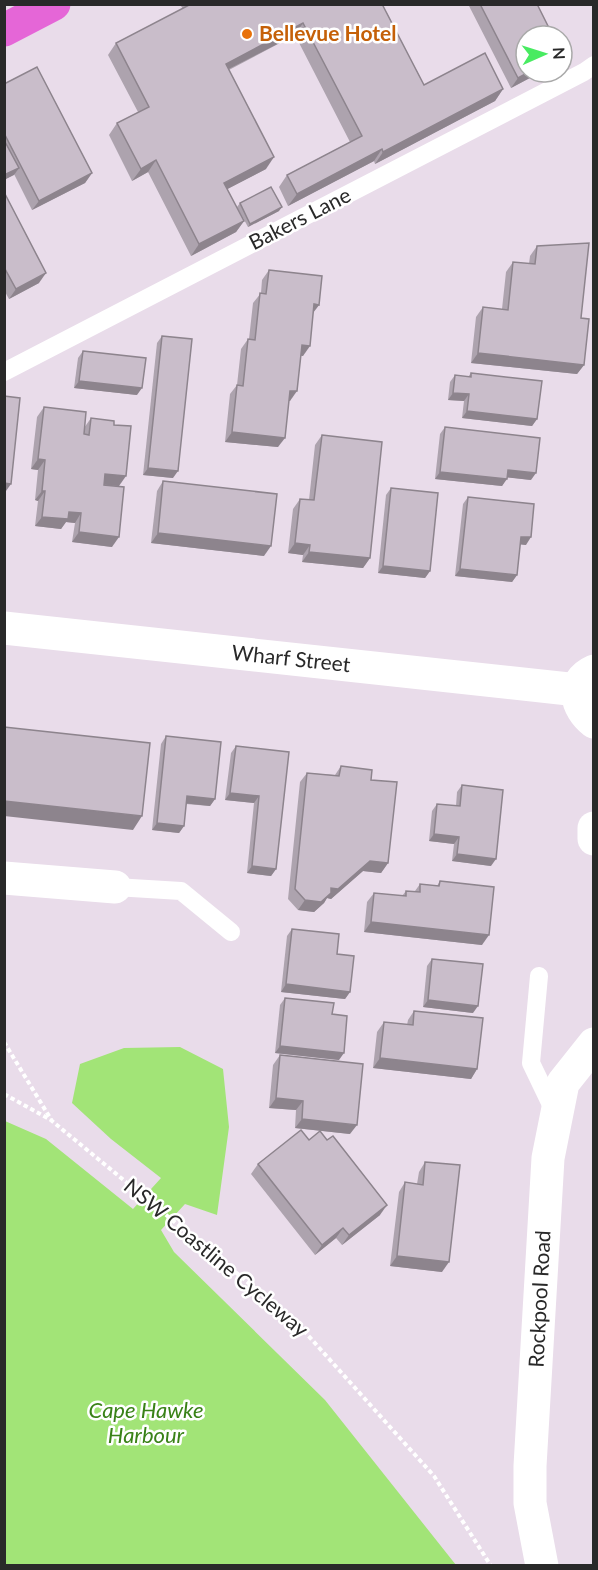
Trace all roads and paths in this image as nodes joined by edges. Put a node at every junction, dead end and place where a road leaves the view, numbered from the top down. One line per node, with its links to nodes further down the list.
1 (54, 4): 2 (main road)
2 (4, 30)
3 (594, 65): 4 (lane, Bakers Lane)
4 (4, 372)
5 (4, 628): 6 (street, Wharf Street)
6 (586, 681): 7 (street)
7 (594, 722)
8 (594, 828): 9 (street)
9 (594, 839)
10 (4, 878): 11 (street)
11 (115, 887): 12 (lane)
12 (231, 932)
13 (539, 976): 17 (lane)
14 (4, 1042): 18 (path, NSW Coastline Cycleway)
15 (594, 1044): 17 (street, Rockpool Road)
16 (4, 1094): 18 (path)
17 (556, 1116): 20 (street, Rockpool Road)
18 (52, 1121): 19 (path, NSW Coastline Cycleway)
19 (491, 1566)
20 (542, 1566)

